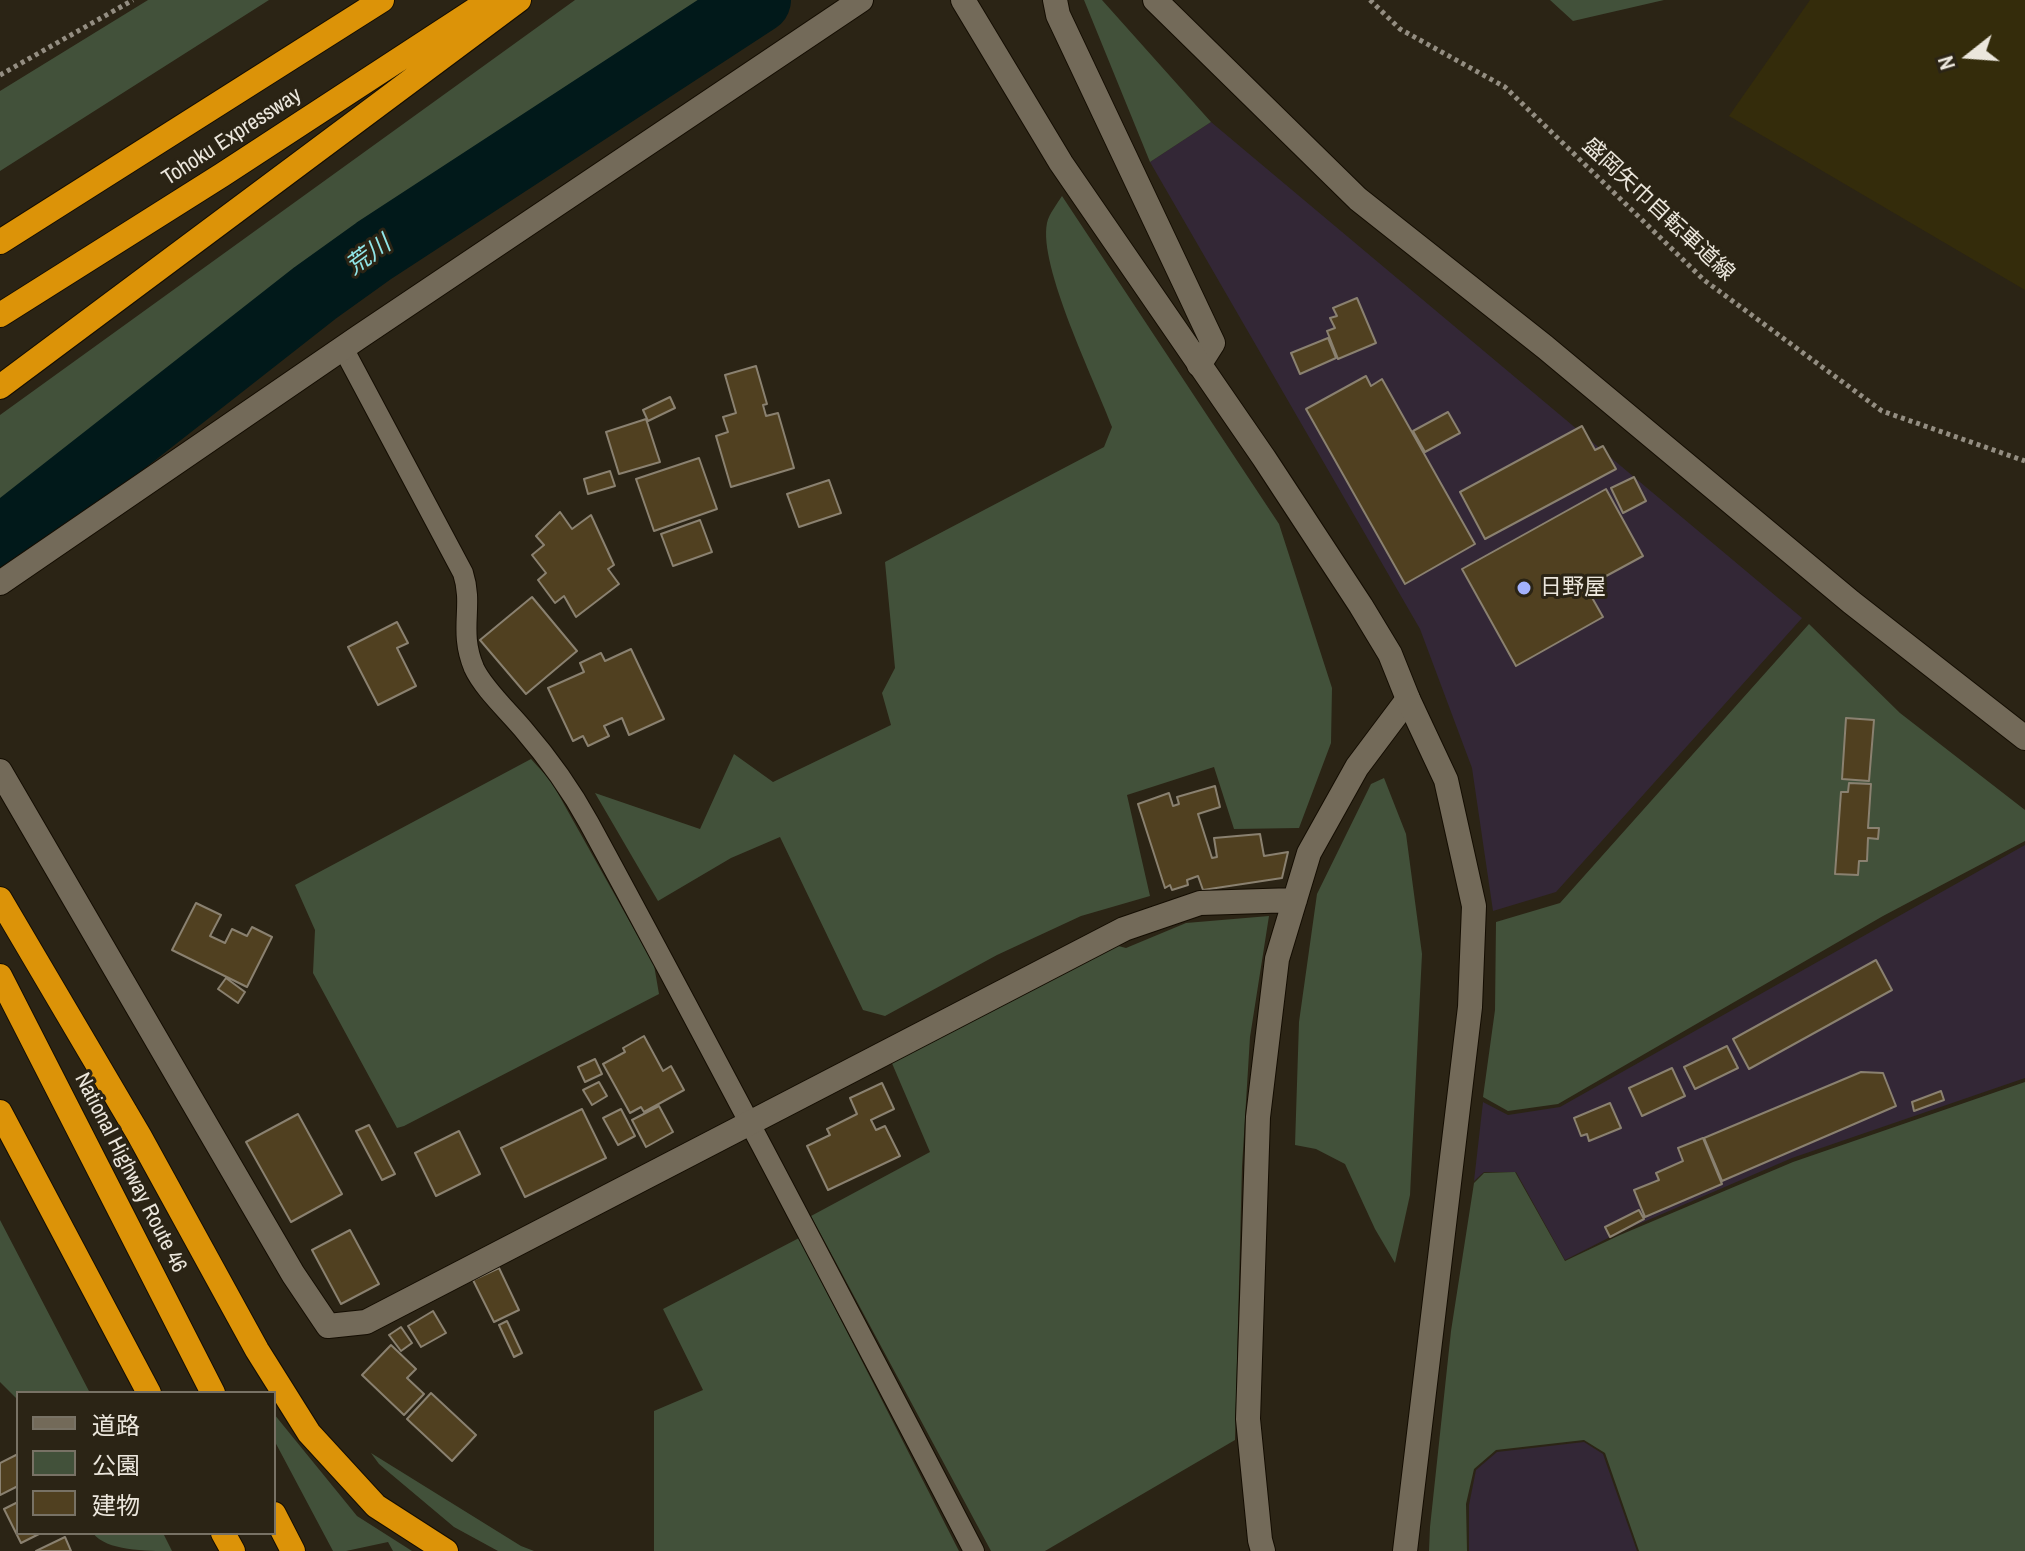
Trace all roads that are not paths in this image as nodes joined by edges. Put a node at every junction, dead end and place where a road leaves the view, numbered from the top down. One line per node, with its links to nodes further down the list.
1 (382, 0): 8 (highway, Tohoku Expressway)
2 (490, 0): 9 (highway, Tohoku Expressway)
3 (519, 0): 12 (highway)
4 (861, 0): 10 (street)
5 (963, 0): 11 (street)
6 (1055, 0): 11 (street)
7 (1155, 0): 15 (street)
8 (0, 242)
9 (0, 315)
10 (343, 348): 13 (street); 21 (lane)
11 (1199, 365): 14 (street)
12 (0, 387)
13 (0, 583)
14 (1408, 699): 18 (street); 29 (street)
15 (2025, 738)
16 (0, 771): 21 (street)
17 (0, 899): 26 (highway)
18 (1295, 900): 21 (street); 28 (street)
19 (0, 976): 23 (highway, National Highway Route 46)
20 (0, 1112): 22 (highway)
21 (751, 1121): 27 (lane)
22 (148, 1391)
23 (212, 1391)
24 (276, 1518): 25 (highway)
25 (293, 1551)
26 (446, 1551)
27 (974, 1551)
28 (1263, 1551)
29 (1405, 1551)

